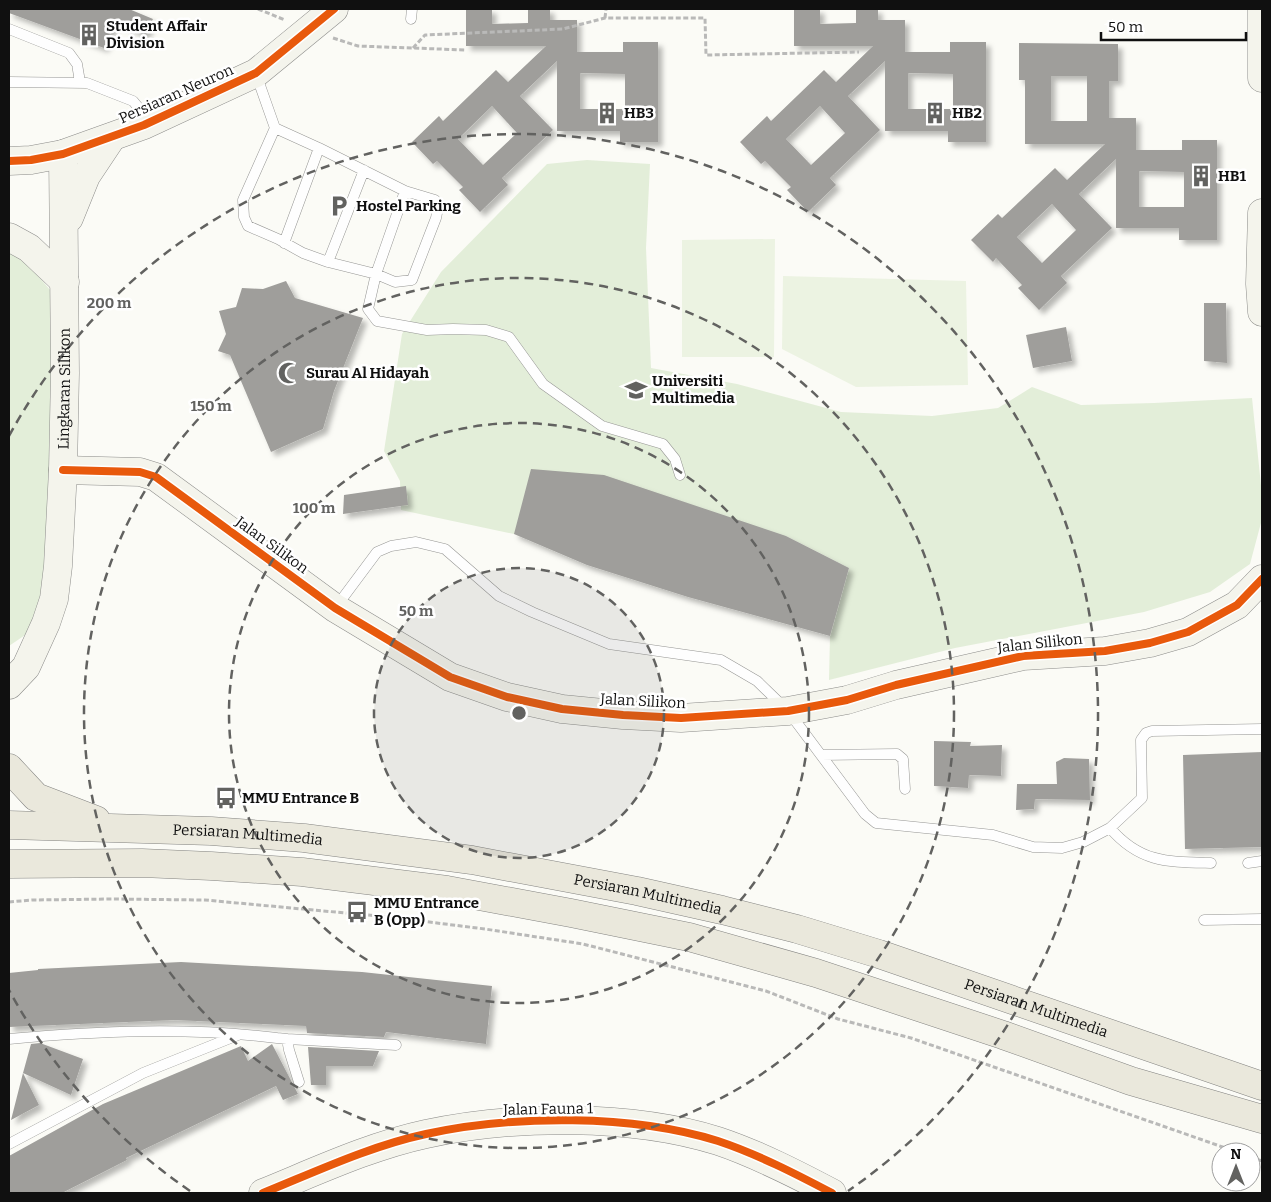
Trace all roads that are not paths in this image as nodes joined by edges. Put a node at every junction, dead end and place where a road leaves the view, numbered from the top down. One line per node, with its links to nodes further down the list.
1 (334, 9): 4 (street, Persiaran Neuron)
2 (1262, 9): 5 (street)
3 (9, 29): 7 (lane)
4 (256, 73): 8 (street, Persiaran Neuron); 9 (lane)
5 (1262, 78)
6 (9, 82): 7 (lane)
7 (80, 82): 8 (lane)
8 (144, 125): 10 (street, Persiaran Neuron)
9 (275, 128): 11 (lane); 19 (lane)
10 (112, 137): 12 (street, Persiaran Neuron); 17 (street)
11 (319, 148): 14 (lane); 19 (lane)
12 (63, 154): 13 (street, Persiaran Neuron); 17 (street, Lingkaran Silikon)
13 (9, 161)
14 (364, 170): 15 (lane); 20 (lane)
15 (405, 190): 21 (lane); 21 (lane)
16 (1262, 213): 23 (street)
17 (64, 228): 22 (street, Lingkaran Silikon)
18 (9, 237): 22 (street)
19 (284, 242): 20 (lane)
20 (328, 262): 21 (lane)
21 (376, 274): 25 (lane)
22 (65, 282): 24 (street, Lingkaran Silikon)
23 (1262, 312)
24 (63, 470): 27 (street, Jalan Silikon); 28 (street, Lingkaran Silikon)
25 (680, 475)
26 (1262, 579): 31 (street, Jalan Silikon)
27 (335, 608): 31 (street, Jalan Silikon); 31 (lane)
28 (46, 623): 29 (street, Lingkaran Silikon); 30 (street, Lingkaran Silikon)
29 (9, 661)
30 (9, 685)
31 (788, 711): 33 (lane)
32 (1262, 729): 38 (lane)
33 (821, 755): 35 (lane); 38 (lane)
34 (9, 768): 37 (main road)
35 (905, 789)
36 (9, 825): 37 (main road, Persiaran Multimedia)
37 (115, 827): 50 (main road, Persiaran Multimedia)
38 (1110, 828): 40 (lane)
39 (1262, 862): 41 (lane)
40 (1211, 863)
41 (1248, 863)
42 (9, 864): 51 (main road)
43 (1262, 919): 44 (lane)
44 (1204, 920)
45 (241, 1033): 46 (lane); 47 (lane); 52 (lane)
46 (10, 1039)
47 (287, 1039): 48 (lane); 49 (lane)
48 (396, 1045)
49 (299, 1082)
50 (1258, 1084)
51 (1262, 1120)
52 (9, 1144)
53 (262, 1193): 54 (street, Jalan Fauna 1)
54 (832, 1193)

